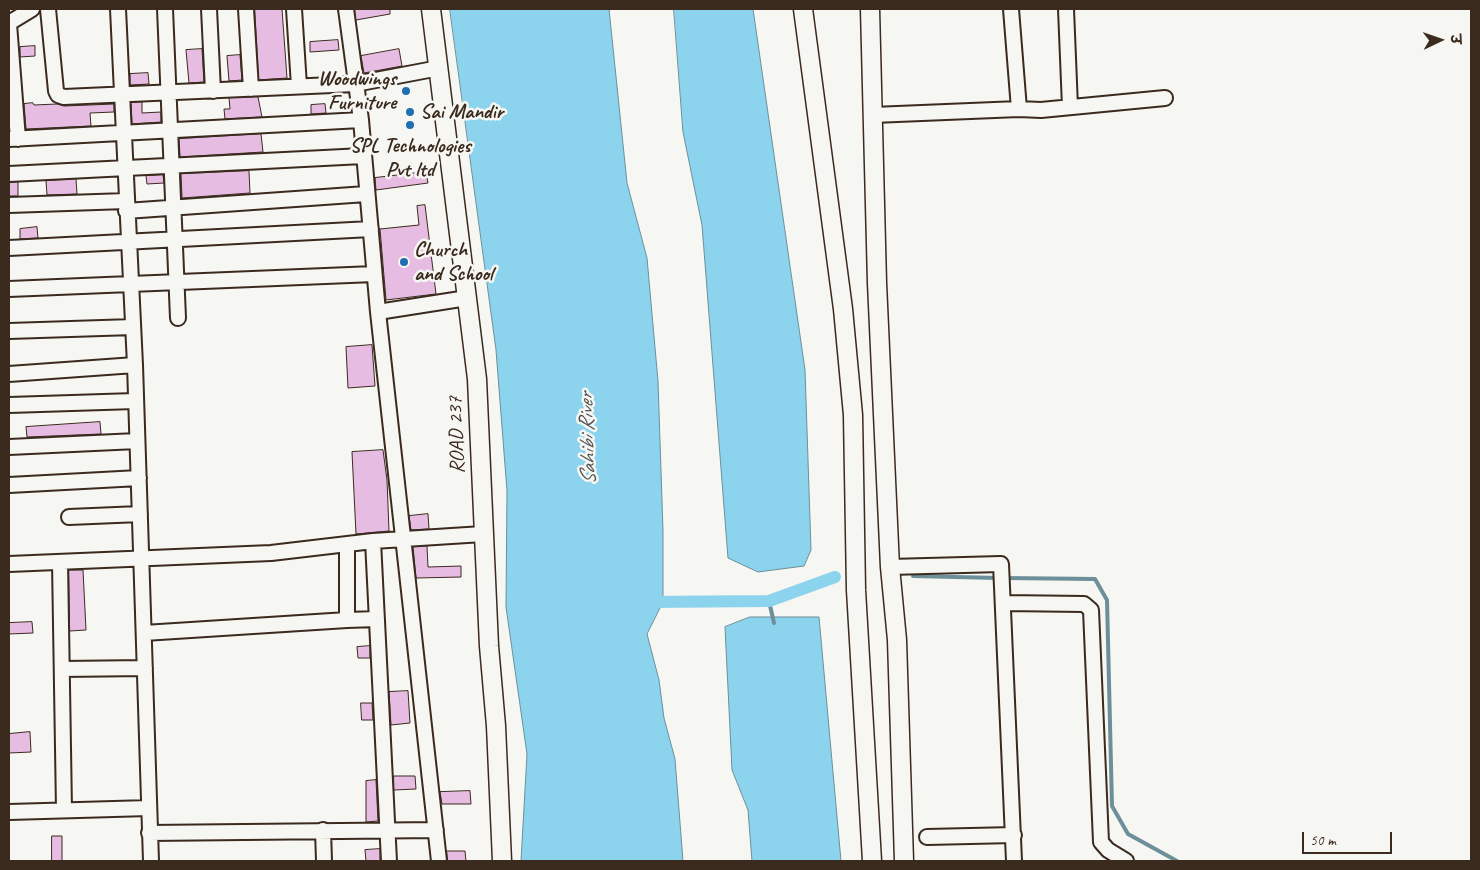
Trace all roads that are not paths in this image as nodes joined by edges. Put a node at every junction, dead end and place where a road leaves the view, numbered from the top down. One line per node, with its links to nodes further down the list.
1 (32, 9): 14 (street)
2 (48, 9): 21 (street)
3 (118, 9): 21 (street)
4 (165, 9): 20 (street)
5 (209, 9): 19 (street)
6 (246, 9): 18 (street)
7 (294, 9): 17 (street)
8 (346, 9): 16 (street)
9 (431, 9): 15 (street, ROAD 237)
10 (803, 9): 89 (street)
11 (870, 9): 25 (street)
12 (1011, 9): 24 (street)
13 (1066, 9): 23 (street)
14 (9, 24): 29 (street)
15 (439, 68): 16 (street); 46 (street, ROAD 237)
16 (356, 84): 17 (street); 26 (street)
17 (299, 86): 18 (street)
18 (251, 89): 19 (street)
19 (213, 91): 20 (street)
20 (170, 93): 21 (street); 27 (street)
21 (123, 95): 28 (street)
22 (1165, 98): 23 (street)
23 (1070, 107): 24 (street)
24 (1019, 109): 25 (street)
25 (872, 115): 68 (street)
26 (361, 120): 27 (street); 30 (street)
27 (170, 131): 28 (street); 31 (street)
28 (124, 134): 29 (street); 32 (street)
29 (14, 139)
30 (363, 156): 31 (street); 34 (street)
31 (172, 166): 32 (street); 37 (street)
32 (125, 168): 33 (street); 36 (street)
33 (9, 174)
34 (366, 194): 37 (street); 38 (street)
35 (9, 205): 36 (street)
36 (126, 206): 37 (street); 40 (street)
37 (175, 206): 39 (street)
38 (371, 229): 39 (street); 42 (street)
39 (176, 239): 40 (street); 43 (street)
40 (129, 242): 41 (street); 44 (street)
41 (9, 248)
42 (374, 274): 43 (street); 47 (street)
43 (178, 282): 44 (street); 48 (street)
44 (131, 286): 45 (street); 49 (street)
45 (9, 289)
46 (467, 298): 47 (street); 61 (street, ROAD 237)
47 (378, 312): 62 (street)
48 (178, 318)
49 (133, 327): 50 (street); 51 (street)
50 (9, 331)
51 (135, 365): 52 (street); 53 (street)
52 (9, 374)
53 (135, 401): 54 (street); 55 (street)
54 (9, 405)
55 (137, 440): 56 (street); 57 (street)
56 (9, 447)
57 (139, 478): 58 (street); 59 (street)
58 (9, 486)
59 (140, 514): 60 (street); 65 (street)
60 (69, 517)
61 (483, 534): 62 (street); 88 (street, ROAD 237)
62 (403, 539): 63 (street); 79 (street)
63 (373, 541): 64 (street); 70 (street)
64 (348, 544): 65 (street); 71 (street)
65 (142, 558): 66 (street); 72 (street)
66 (60, 562): 67 (street); 74 (street)
67 (9, 564)
68 (890, 567): 69 (street); 90 (street)
69 (1003, 598): 82 (street); 92 (street)
70 (377, 619): 71 (street); 80 (street)
71 (347, 620): 72 (street)
72 (144, 633): 73 (street)
73 (145, 668): 74 (street); 75 (street)
74 (62, 669): 76 (street)
75 (149, 808): 76 (street); 81 (street)
76 (64, 810): 77 (street)
77 (9, 812)
78 (323, 830): 80 (street); 81 (street); 85 (street)
79 (436, 830): 80 (street); 87 (street)
80 (389, 831): 86 (street)
81 (149, 833): 84 (street)
82 (1014, 835): 83 (street); 91 (street)
83 (927, 837)
84 (151, 861)
85 (324, 861)
86 (389, 861)
87 (439, 861)
88 (502, 861)
89 (872, 861)
90 (904, 861)
91 (1014, 861)
92 (1126, 861)

